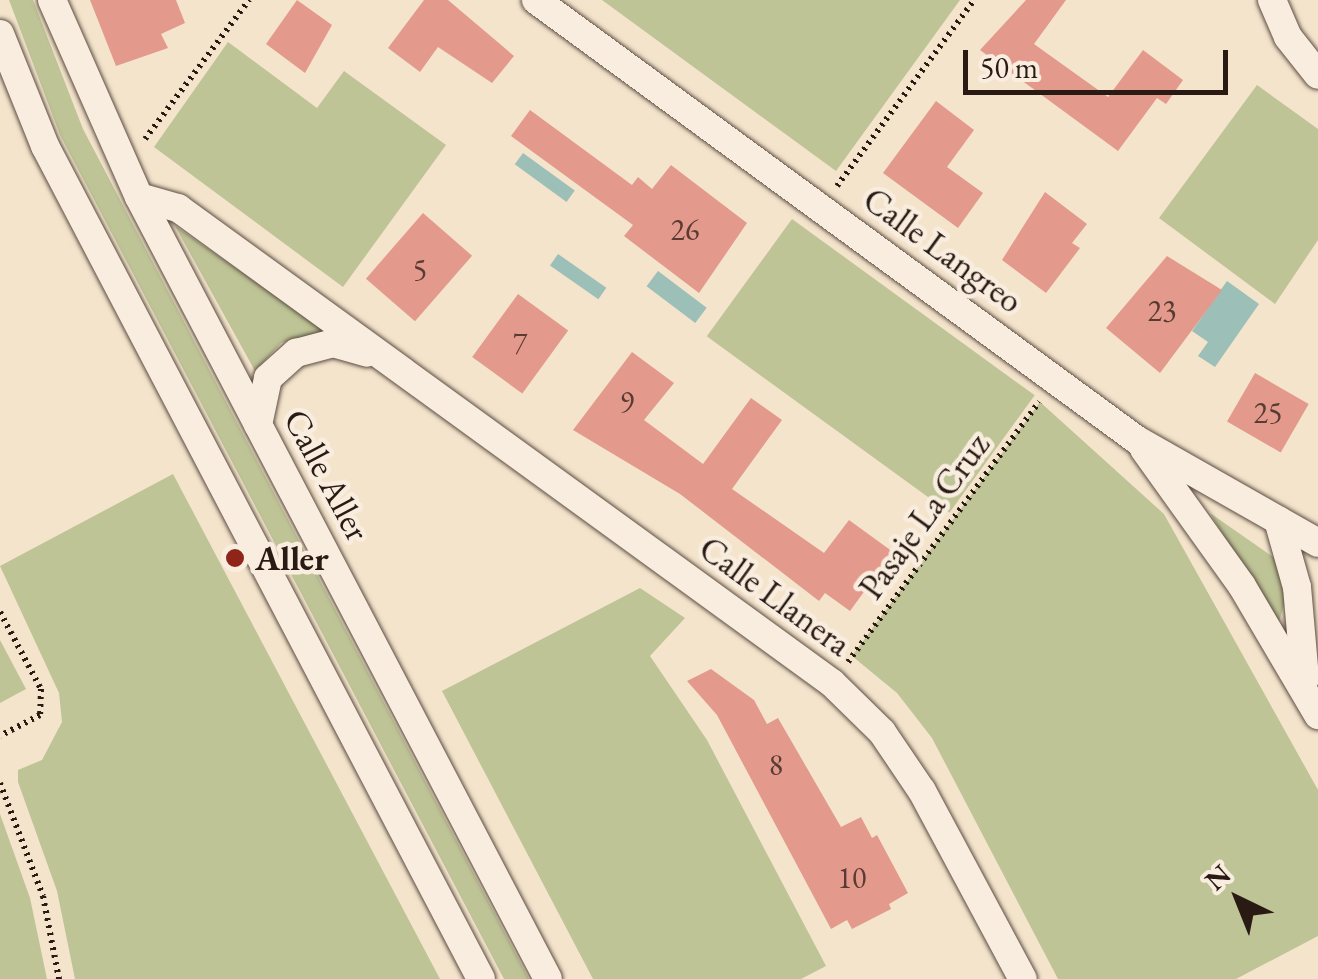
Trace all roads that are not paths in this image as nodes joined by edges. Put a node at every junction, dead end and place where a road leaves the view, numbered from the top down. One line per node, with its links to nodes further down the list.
1 (52, 0): 6 (street, Calle Aller)
2 (536, 0): 9 (street, Calle Langreo)
3 (1272, 0): 5 (street)
4 (0, 34): 14 (street)
5 (1318, 76)
6 (139, 198): 7 (street, Calle Llanera); 8 (street, Calle Aller)
7 (387, 360): 8 (street, Calle Llanera); 16 (street, Calle Llanera)
8 (258, 424): 15 (street, Calle Aller)
9 (1137, 440): 10 (street, Calle Langreo); 13 (street)
10 (1278, 520): 11 (street, Calle Langreo); 12 (street)
11 (1318, 544)
12 (1308, 620): 13 (street)
13 (1318, 714)
14 (482, 979)
15 (548, 979)
16 (1023, 979)

